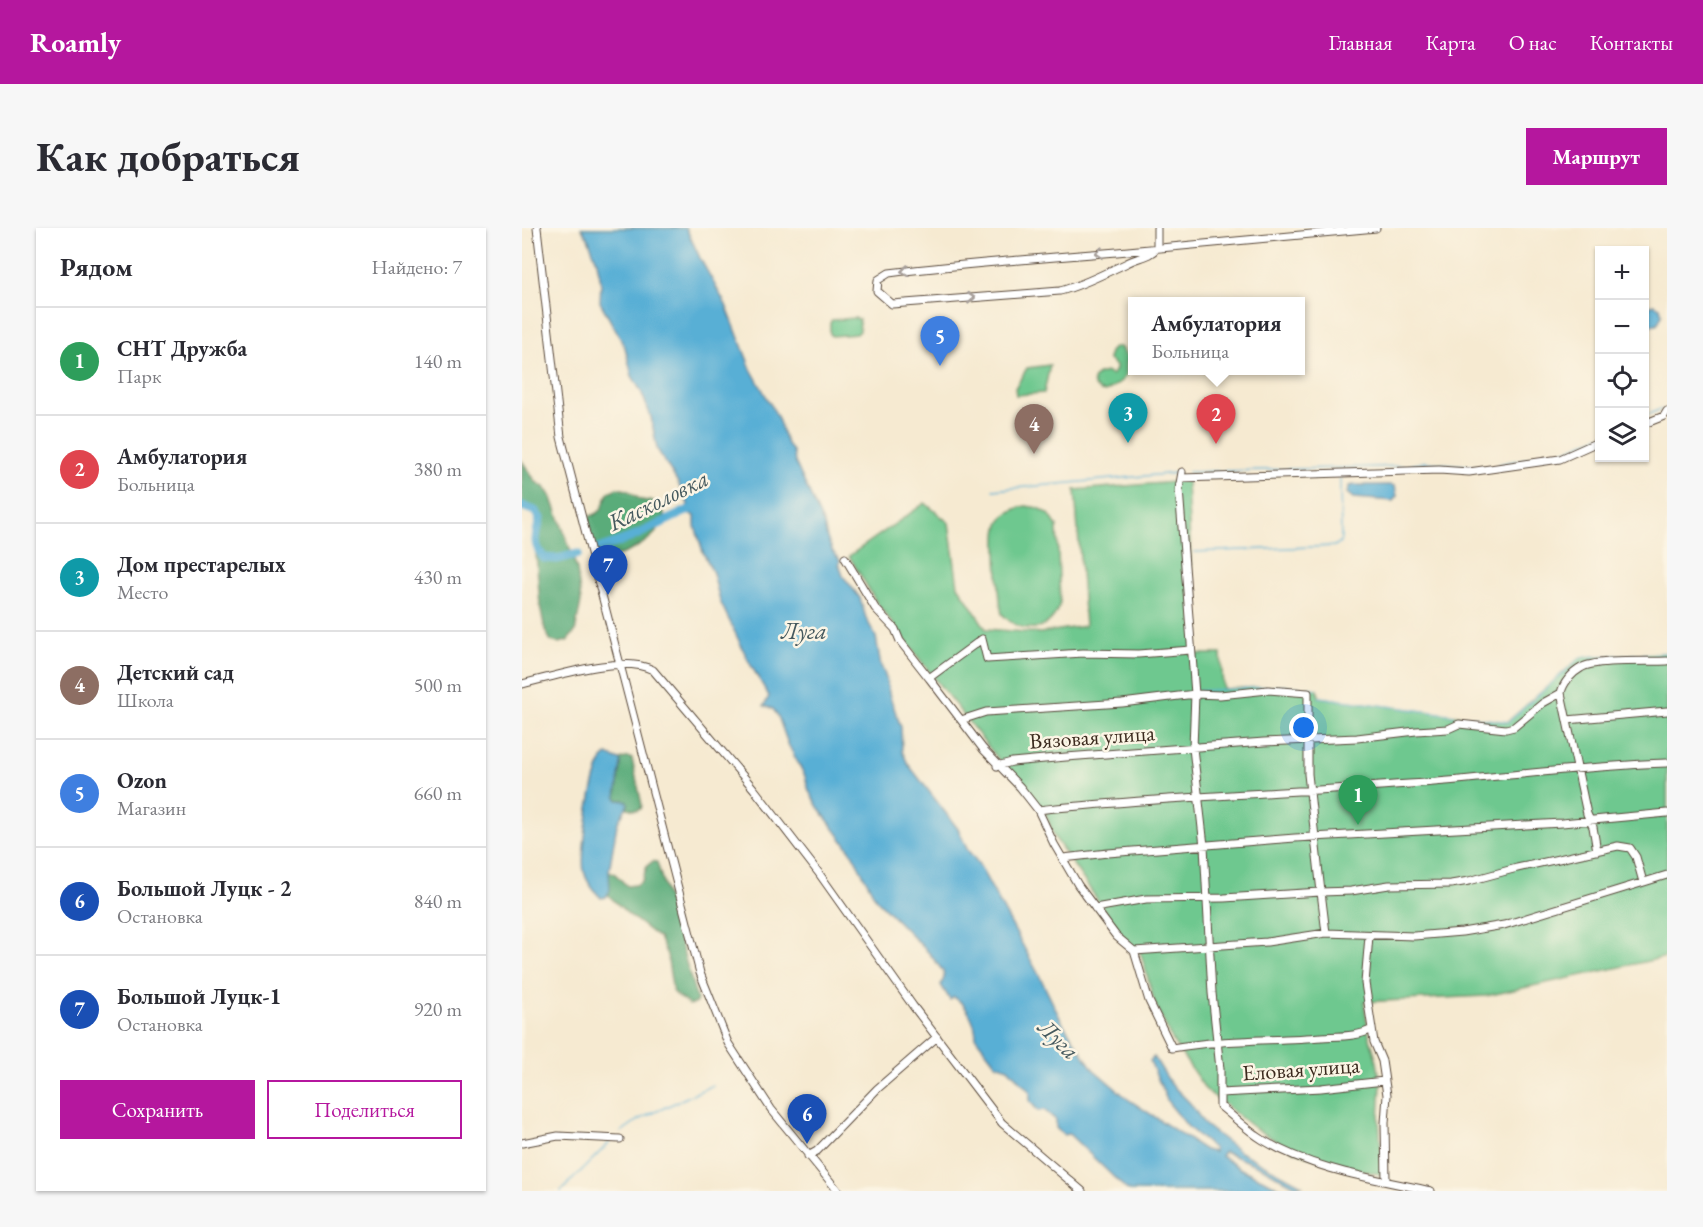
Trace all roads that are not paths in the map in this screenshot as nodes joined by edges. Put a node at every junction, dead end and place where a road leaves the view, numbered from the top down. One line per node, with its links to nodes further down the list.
1 (537, 228): 11 (street)
2 (1156, 228): 4 (street)
3 (1376, 228): 4 (street)
4 (1157, 248): 4 (street, one-way to 4)
5 (1667, 411): 6 (street)
6 (1649, 422)
7 (1595, 443): 9 (street)
8 (845, 558): 12 (street)
9 (1191, 650): 12 (street); 15 (street)
10 (1667, 661): 14 (street, Вязовая улица)
11 (618, 663): 13 (street); 43 (street); 49 (street)
12 (929, 678): 17 (street)
13 (522, 684)
14 (1561, 693): 18 (street); 19 (street, Вязовая улица)
15 (1195, 694): 17 (street); 19 (street); 20 (street)
16 (1667, 711): 18 (street)
17 (961, 720): 22 (street)
18 (1568, 720): 23 (street)
19 (1308, 741): 20 (street, Вязовая улица); 24 (street)
20 (1192, 748): 22 (street, Вязовая улица); 25 (street)
21 (1667, 763): 23 (street)
22 (997, 766): 26 (street)
23 (1579, 770): 24 (street); 28 (street)
24 (1309, 791): 25 (street); 29 (street)
25 (1200, 796): 26 (street); 30 (street)
26 (1038, 810): 32 (street)
27 (1667, 813): 28 (street)
28 (1589, 820): 29 (street); 31 (street)
29 (1314, 838): 30 (street); 35 (street)
30 (1204, 846): 32 (street); 36 (street)
31 (1597, 851): 34 (street); 35 (street)
32 (1063, 858): 37 (street)
33 (1667, 875): 34 (street)
34 (1643, 882): 39 (street)
35 (1321, 892): 36 (street); 38 (street)
36 (1208, 897): 37 (street); 40 (street)
37 (1095, 908): 41 (street)
38 (1326, 933): 39 (street); 40 (street)
39 (1369, 936): 42 (street)
40 (1210, 947): 41 (street); 44 (street)
41 (1134, 951): 44 (street)
42 (1372, 1029): 44 (street); 45 (street)
43 (936, 1037): 49 (street); 52 (street)
44 (1217, 1043): 46 (street)
45 (1384, 1081): 46 (street, Еловая улица); 50 (street)
46 (1220, 1093): 50 (street)
47 (620, 1139): 48 (street)
48 (522, 1143)
49 (808, 1156): 51 (street)
50 (1386, 1181): 53 (street)
51 (838, 1191)
52 (1082, 1191)
53 (1431, 1191)

